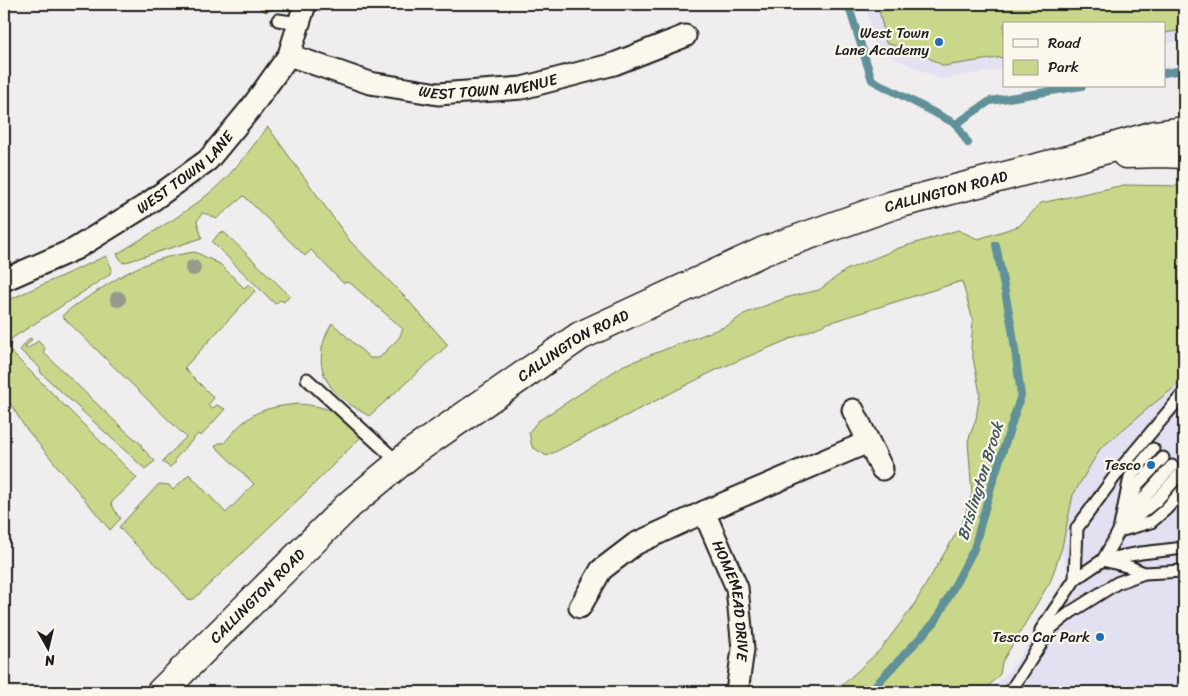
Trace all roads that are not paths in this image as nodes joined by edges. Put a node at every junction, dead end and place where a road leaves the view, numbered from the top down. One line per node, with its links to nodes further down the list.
1 (303, 13): 2 (lane); 4 (street, WEST TOWN LANE)
2 (278, 20)
3 (685, 36): 4 (street, WEST TOWN AVENUE)
4 (289, 55): 8 (street, WEST TOWN LANE)
5 (1184, 131): 7 (main road, CALLINGTON ROAD)
6 (1184, 154): 7 (main road, CALLINGTON ROAD)
7 (1079, 157): 16 (main road, CALLINGTON ROAD)
8 (4, 280)
9 (307, 379): 16 (lane)
10 (1184, 392): 12 (lane)
11 (853, 410): 13 (street)
12 (1144, 441): 14 (lane); 26 (lane)
13 (868, 442): 17 (street); 20 (street)
14 (1153, 449): 15 (lane); 21 (lane)
15 (1163, 458): 18 (lane); 21 (lane)
16 (399, 463): 29 (main road, CALLINGTON ROAD)
17 (882, 469)
18 (1179, 472): 21 (lane)
19 (1184, 489): 21 (lane)
20 (704, 512): 27 (street); 30 (street, HOMEMEAD DRIVE)
21 (1119, 531): 23 (lane)
22 (1184, 548): 23 (lane)
23 (1103, 560): 25 (lane); 26 (lane)
24 (1184, 571): 25 (lane)
25 (1144, 573): 28 (lane)
26 (1075, 579): 28 (lane)
27 (580, 607)
28 (1040, 645): 31 (lane)
29 (161, 692)
30 (737, 692)
31 (1010, 692)

